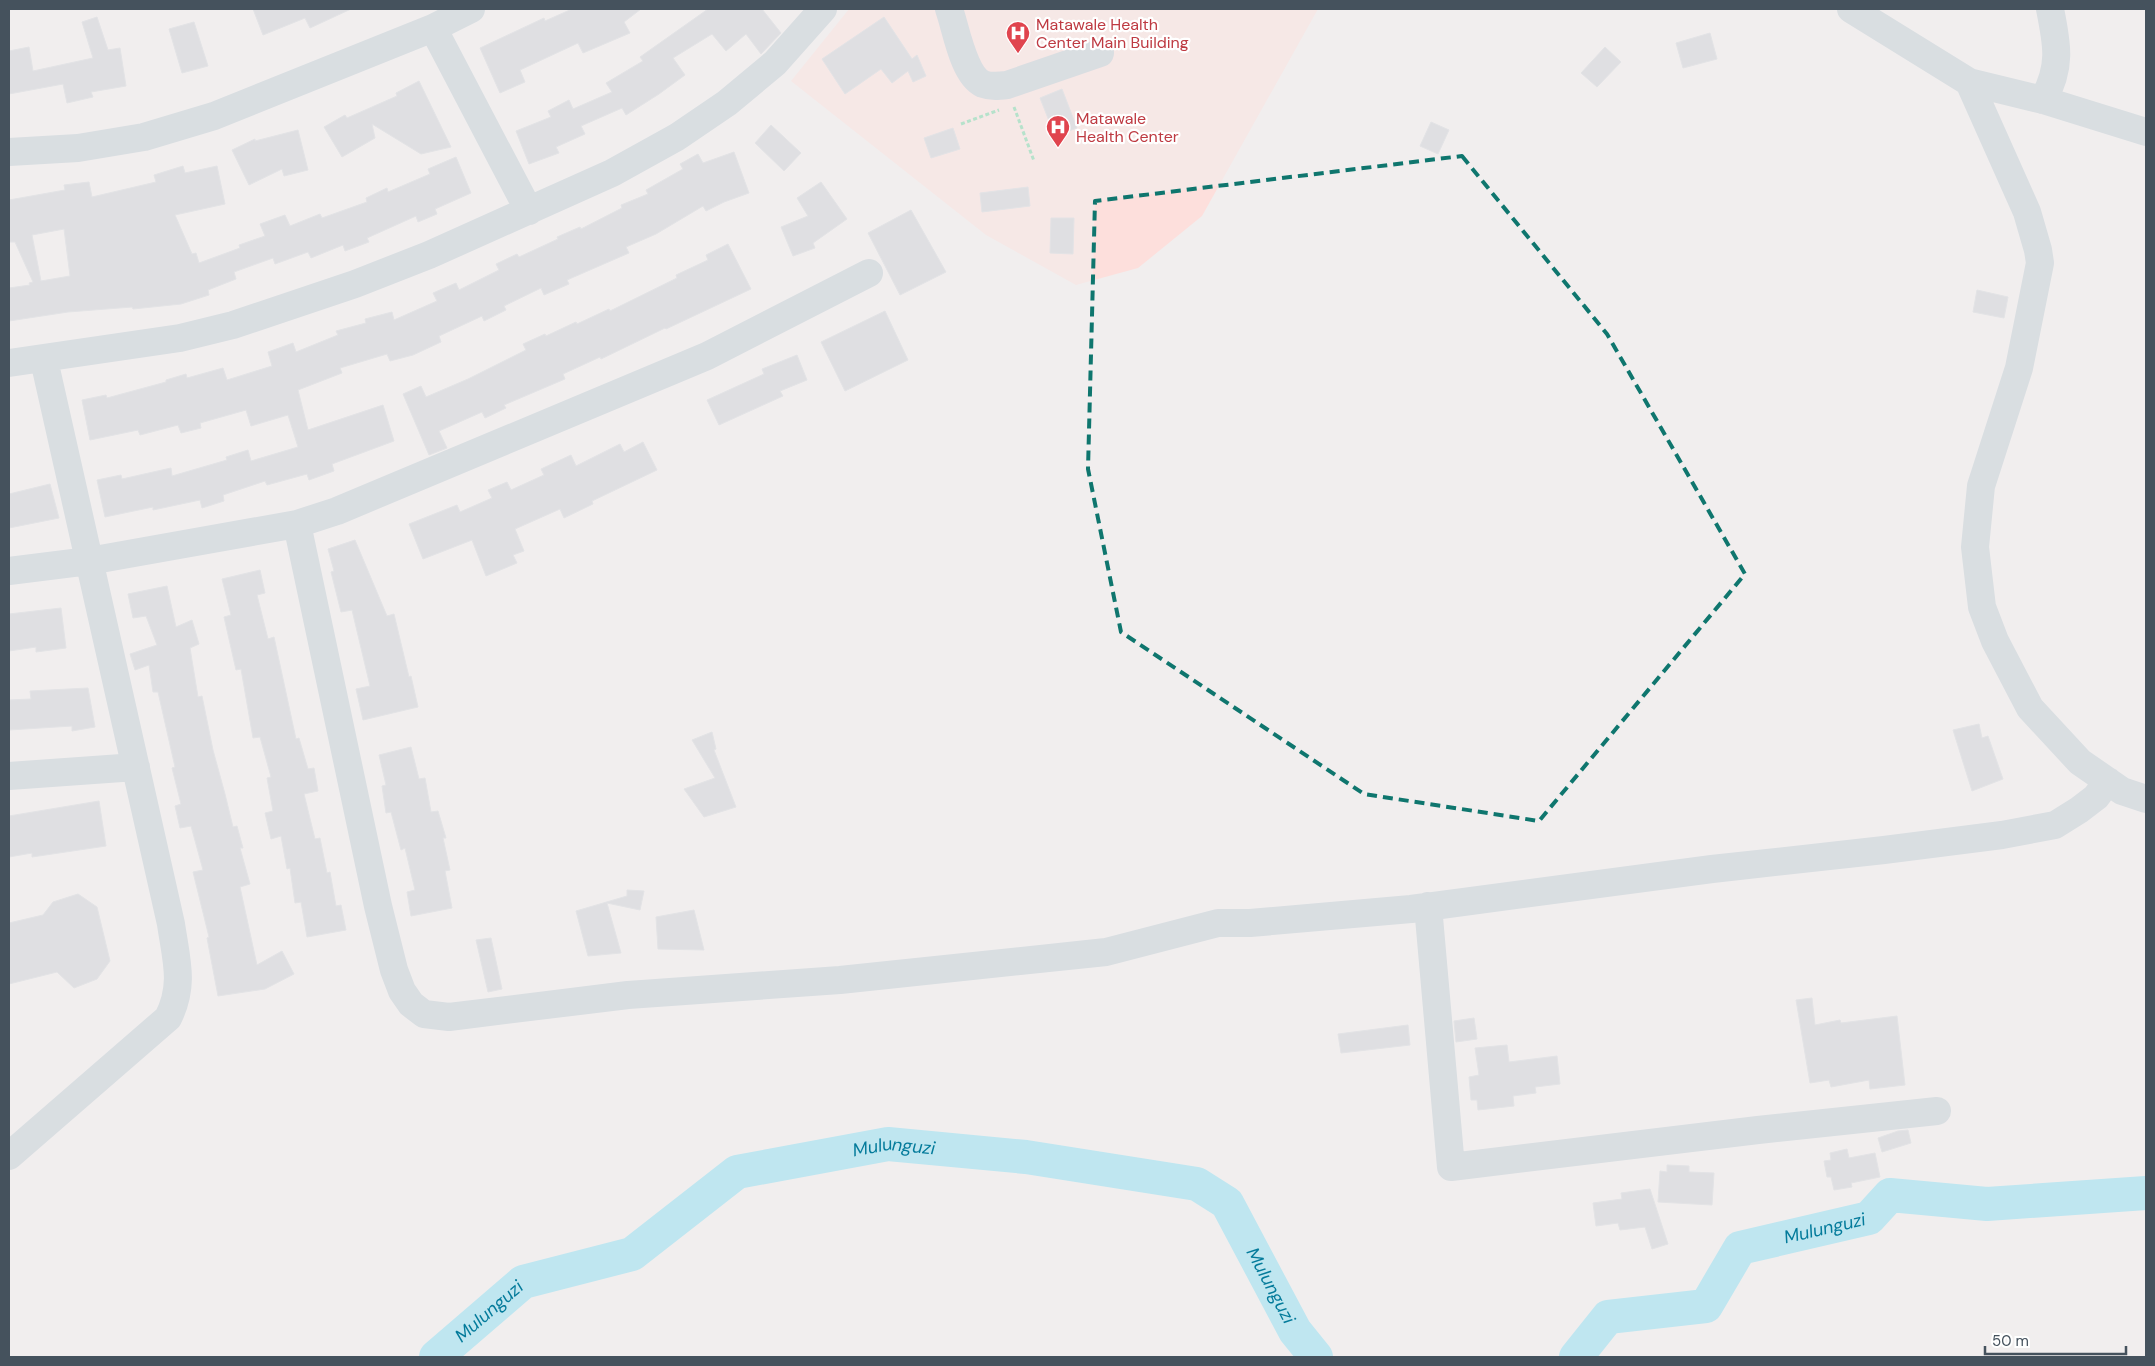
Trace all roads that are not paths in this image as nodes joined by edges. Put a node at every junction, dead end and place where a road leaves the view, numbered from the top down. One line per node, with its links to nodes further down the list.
1 (471, 9): 6 (street)
2 (823, 9): 12 (street)
3 (948, 9): 7 (street)
4 (1850, 9): 8 (street)
5 (2050, 9): 9 (street)
6 (433, 28): 11 (street); 12 (street)
7 (1100, 53)
8 (1970, 82): 9 (street); 21 (street)
9 (2043, 100): 10 (street)
10 (2146, 132)
11 (9, 152)
12 (529, 211): 14 (street)
13 (869, 272): 16 (street)
14 (44, 360): 15 (street); 17 (street)
15 (9, 363)
16 (297, 524): 17 (street); 23 (street)
17 (89, 561): 18 (street); 19 (street)
18 (9, 571)
19 (136, 767): 20 (street); 25 (street)
20 (9, 776)
21 (2108, 781): 22 (street); 23 (street)
22 (2146, 800)
23 (1428, 906): 24 (street)
24 (1937, 1111)
25 (9, 1156)

